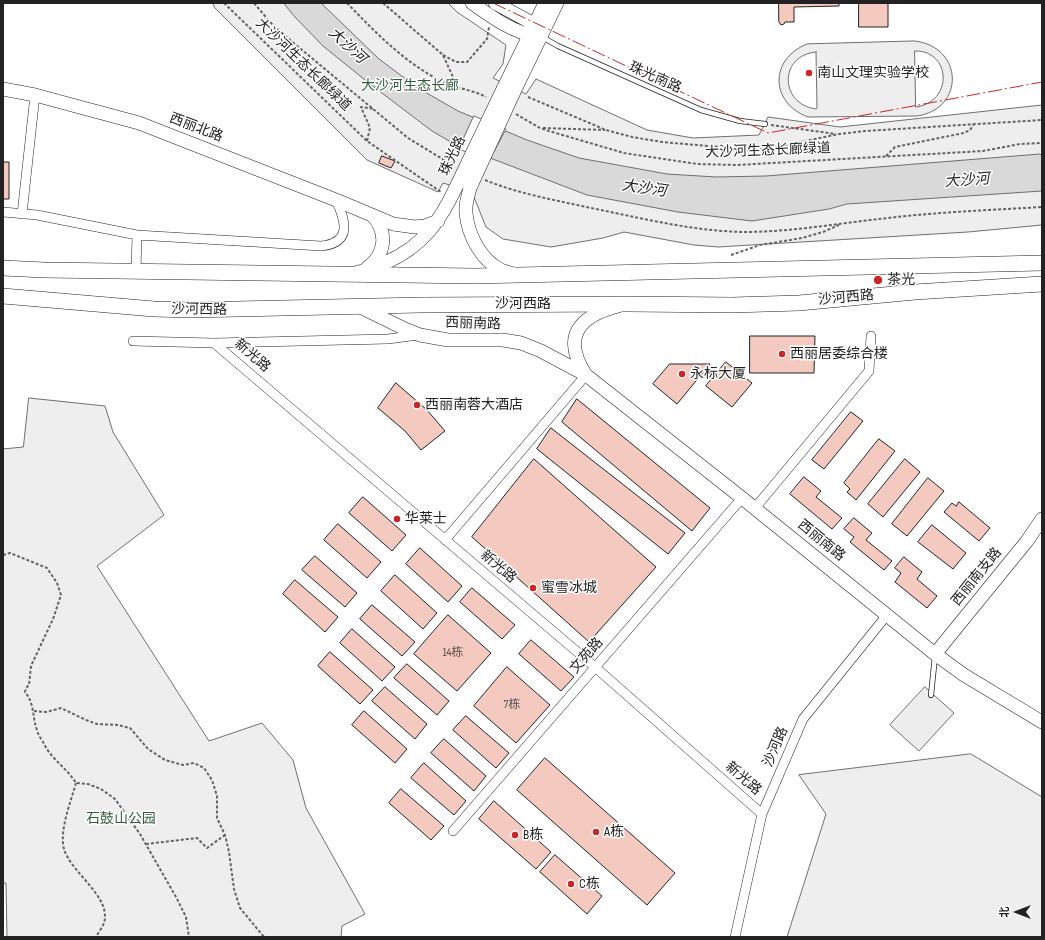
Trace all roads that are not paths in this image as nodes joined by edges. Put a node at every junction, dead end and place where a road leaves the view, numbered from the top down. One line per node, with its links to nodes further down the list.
1 (472, 3): 5 (street)
2 (495, 3): 5 (street)
3 (545, 3): 5 (street, 珠光路)
4 (557, 3): 5 (street, 珠光路)
5 (535, 32): 8 (lane, 珠光南路); 9 (street, 珠光路, bridge)
6 (3, 89): 7 (street, 西丽北路)
7 (35, 95): 10 (street, 西丽北路); 12 (street)
8 (765, 124)
9 (464, 185): 14 (street, 珠光路); 21 (street, 珠光路)
10 (336, 200): 13 (street, 西丽北路); 15 (street)
11 (3, 212): 12 (street)
12 (22, 214): 15 (street)
13 (372, 215): 14 (street, 西丽北路); 19 (street)
14 (438, 221): 19 (street, 珠光路)
15 (138, 235): 18 (street)
16 (1042, 263): 21 (main road, 沙河西路)
17 (3, 268): 18 (main road, 沙河西路)
18 (136, 271): 20 (main road, 沙河西路)
19 (362, 272): 20 (street, 珠光路)
20 (342, 274): 21 (main road, 沙河西路)
21 (518, 275)
22 (1042, 284): 24 (main road, 沙河西路)
23 (3, 296): 25 (main road, 沙河西路)
24 (629, 304): 25 (main road, 沙河西路); 30 (street, 西丽南路)
25 (358, 306): 26 (street, 西丽南路)
26 (420, 335): 29 (street); 30 (street, 西丽南路)
27 (871, 336): 32 (street)
28 (133, 341): 29 (street)
29 (214, 343): 34 (street, 新光路)
30 (586, 375): 31 (street, 西丽南路); 34 (street)
31 (742, 498): 32 (street, 西丽南路); 37 (street, 文苑路)
32 (755, 508): 35 (street, 西丽南路)
33 (1042, 519): 36 (street, 西丽南支路)
34 (445, 540): 37 (street, 新光路)
35 (887, 615): 36 (street, 西丽南路); 40 (street, 沙河路)
36 (935, 654): 38 (lane); 39 (street, 西丽南路)
37 (595, 667): 40 (street, 新光路); 41 (street, 文苑路)
38 (931, 695)
39 (1042, 722)
40 (762, 814): 42 (street, 沙河路)
41 (453, 831)
42 (735, 937)

